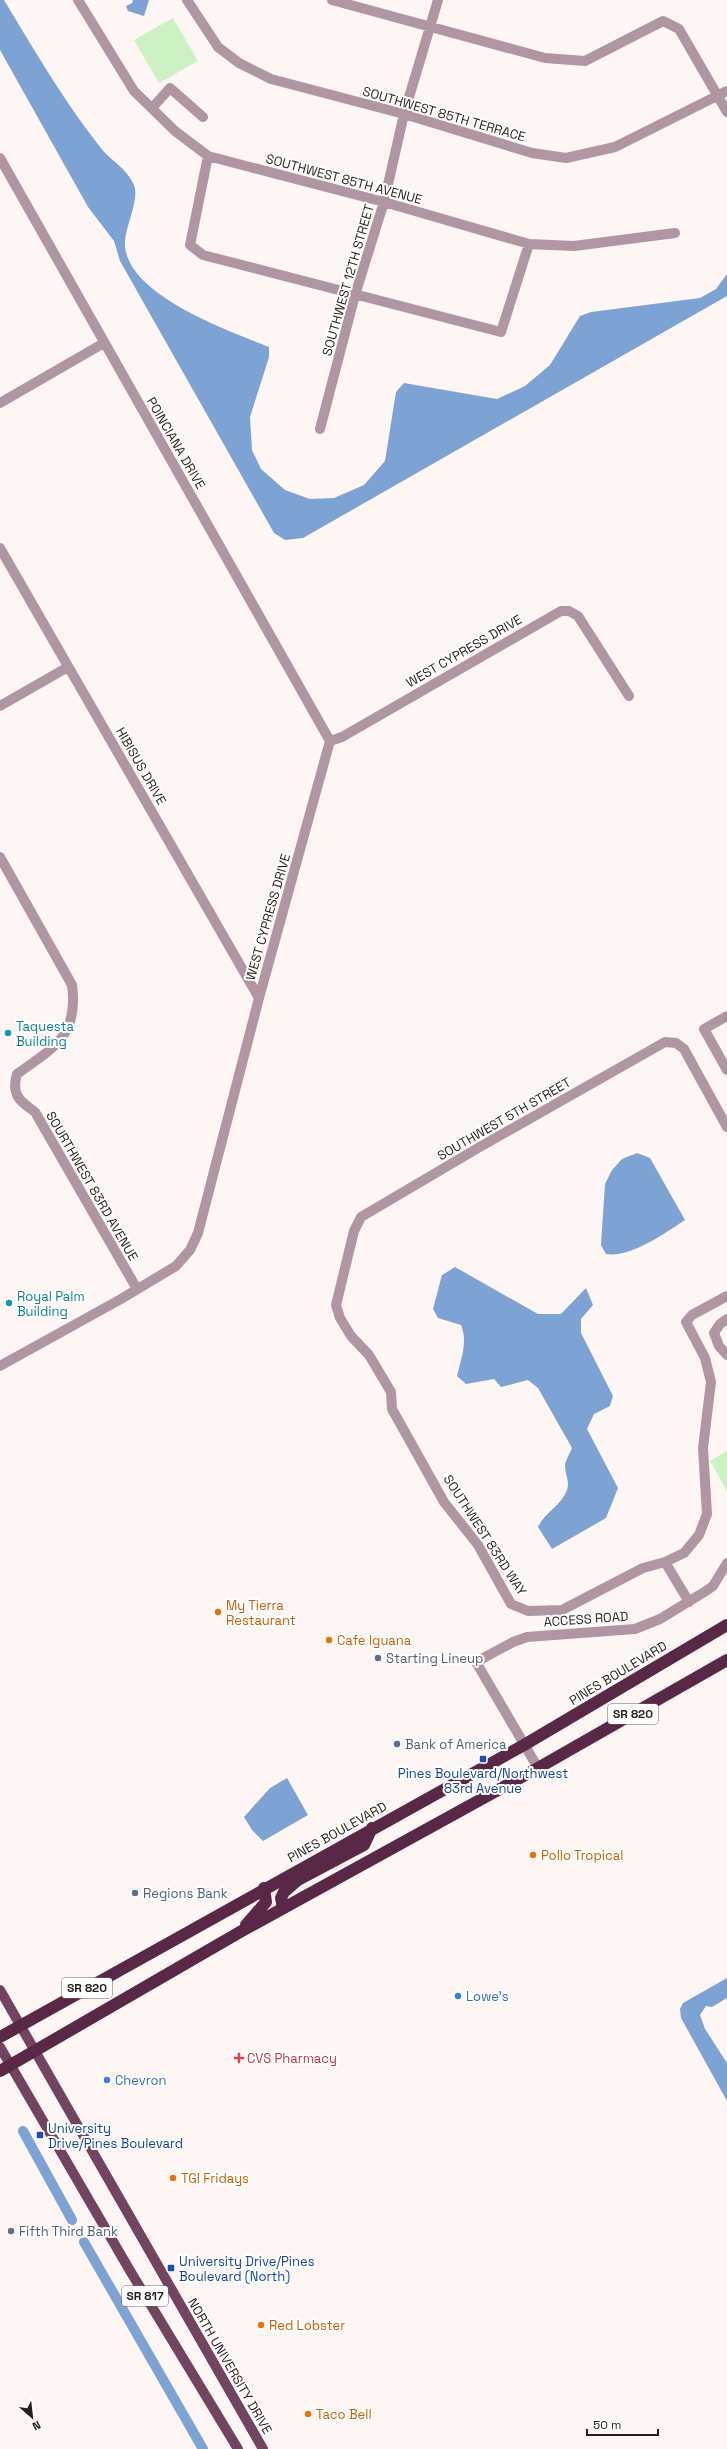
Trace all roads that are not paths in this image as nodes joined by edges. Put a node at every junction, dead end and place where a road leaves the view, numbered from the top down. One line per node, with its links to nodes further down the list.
1 (78, 0): 7 (street, SOUTHWEST 85TH AVENUE)
2 (187, 0): 9 (street, SOUTHWEST 85TH TERRACE)
3 (332, 0): 5 (street)
4 (438, 0): 5 (street, SOUTHWEST 12TH STREET)
5 (432, 26): 6 (street); 9 (street, SOUTHWEST 12TH STREET)
6 (723, 94): 8 (street); 9 (street, SOUTHWEST 85TH TERRACE)
7 (152, 108): 10 (street); 11 (street, SOUTHWEST 85TH AVENUE)
8 (727, 112)
9 (404, 114): 13 (street, SOUTHWEST 12TH STREET)
10 (203, 117)
11 (208, 156): 13 (street, SOUTHWEST 85TH AVENUE); 16 (street)
12 (0, 158): 17 (street, POINCIANA DRIVE)
13 (384, 202): 15 (street, SOUTHWEST 85TH AVENUE); 16 (street, SOUTHWEST 12TH STREET)
14 (675, 233): 15 (street, SOUTHWEST 85TH AVENUE)
15 (529, 244): 16 (street)
16 (355, 295): 19 (street, SOUTHWEST 12TH STREET)
17 (104, 343): 18 (street); 24 (street, POINCIANA DRIVE)
18 (0, 403)
19 (320, 429)
20 (0, 548): 21 (street, HIBISUS DRIVE)
21 (68, 667): 23 (street); 26 (street, HIBISUS DRIVE)
22 (628, 696): 24 (street, WEST CYPRESS DRIVE)
23 (0, 706)
24 (330, 741): 26 (street, WEST CYPRESS DRIVE)
25 (0, 857): 31 (street, SOURTHWEST 83RD AVENUE)
26 (259, 998): 31 (street, WEST CYPRESS DRIVE)
27 (727, 1016): 28 (street)
28 (727, 1070)
29 (727, 1127): 30 (street, SOUTHWEST 5TH STREET)
30 (354, 1231): 36 (street, SOUTHWEST 83RD WAY)
31 (137, 1289): 35 (street, WEST CYPRESS DRIVE)
32 (727, 1296): 36 (street)
33 (727, 1320): 34 (street)
34 (727, 1355)
35 (0, 1366)
36 (665, 1562): 38 (street)
37 (727, 1563): 38 (street, ACCESS ROAD)
38 (689, 1602): 43 (street, ACCESS ROAD)
39 (727, 1625): 43 (highway, PINES BOULEVARD / SR 820)
40 (727, 1652): 42 (highway)
41 (727, 1660): 42 (highway, SR 820)
42 (716, 1666): 44 (highway, SR 820)
43 (524, 1745): 44 (street); 45 (highway, PINES BOULEVARD / SR 820)
44 (538, 1768): 47 (highway, SR 820)
45 (372, 1828): 46 (highway, PINES BOULEVARD / SR 820); 47 (highway)
46 (264, 1888): 48 (highway); 50 (highway, PINES BOULEVARD / SR 820)
47 (283, 1908): 48 (highway, SR 820)
48 (240, 1932): 53 (highway, SR 820)
49 (0, 1990): 50 (main road, SR 817)
50 (20, 2026): 51 (highway, PINES BOULEVARD / SR 820); 53 (main road, NORTH UNIVERSITY DRIVE / SR 817)
51 (0, 2037)
52 (0, 2047): 54 (main road, SR 817)
53 (34, 2051): 54 (highway, SR 820); 56 (main road, NORTH UNIVERSITY DRIVE / SR 817)
54 (5, 2068): 55 (main road, SR 817)
55 (238, 2449)
56 (263, 2449)

